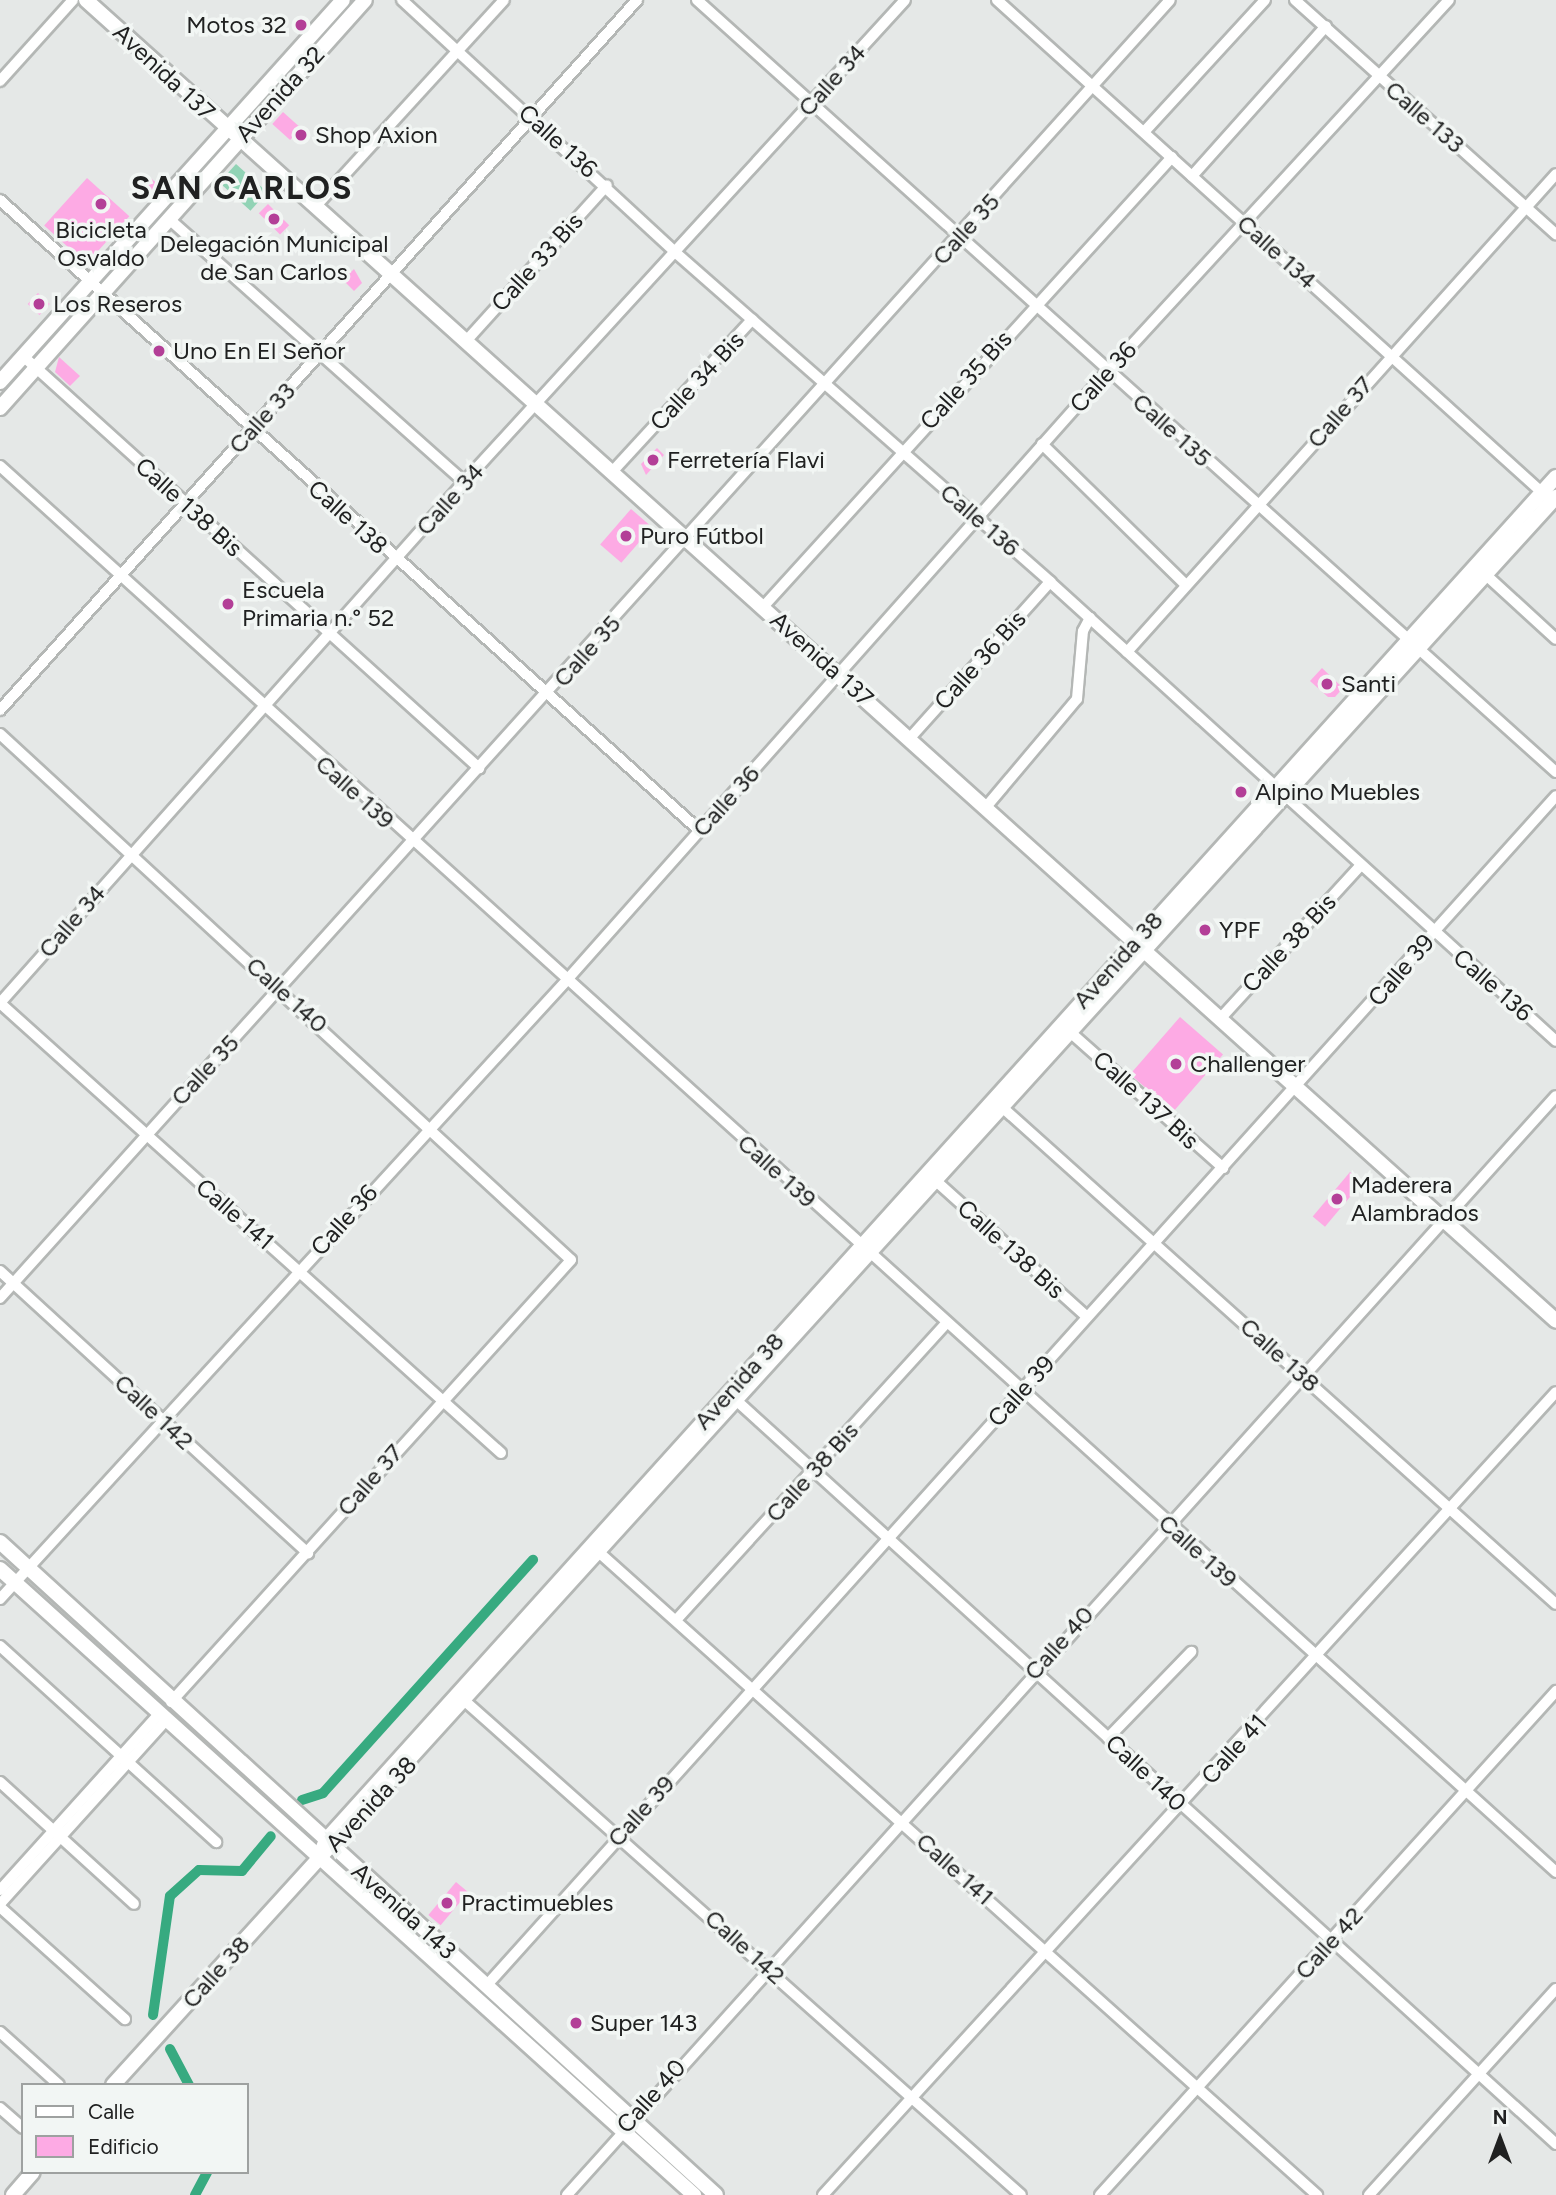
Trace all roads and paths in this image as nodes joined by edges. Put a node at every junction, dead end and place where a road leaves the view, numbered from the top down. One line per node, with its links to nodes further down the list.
1 (73, 0): 18 (street)
2 (86, 0): 22 (main road, Avenida 137)
3 (343, 0): 22 (main road, Avenida 32)
4 (365, 0): 24 (main road, Avenida 32)
5 (402, 0): 16 (street, Calle 136)
6 (504, 0): 16 (street)
7 (636, 0): 21 (street, Calle 33)
8 (697, 0): 20 (street, Calle 135)
9 (905, 0): 20 (street, Calle 34)
10 (997, 0): 19 (street, Calle 134)
11 (1170, 0): 19 (street, Calle 35)
12 (1265, 0): 23 (street)
13 (1295, 0): 15 (street, Calle 133)
14 (1444, 2): 17 (street, Calle 36)
15 (1326, 26): 17 (street, Calle 133); 27 (street)
16 (458, 50): 21 (street, Calle 136); 30 (street)
17 (1380, 78): 31 (street, Calle 133); 33 (street, Calle 36)
18 (0, 82)
19 (1094, 87): 23 (street, Calle 134); 35 (street, Calle 35)
20 (810, 105): 35 (street, Calle 135); 36 (street, Calle 34)
21 (531, 118): 28 (street, Calle 136); 37 (street, Calle 33)
22 (225, 128): 24 (main road, Avenida 137); 38 (main road, Avenida 32)
23 (1143, 132): 25 (street, Calle 134)
24 (238, 140): 30 (main road, Avenida 137); 32 (main road, Avenida 32)
25 (1172, 157): 27 (street, Calle 134); 40 (street, Calle 35 Bis)
26 (1556, 174): 31 (street, Calle 37)
27 (1192, 176): 33 (street, Calle 134)
28 (607, 185): 36 (street, Calle 136); 42 (street, Calle 33 Bis)
29 (0, 200): 38 (street, Calle 138)
30 (315, 207): 37 (main road, Avenida 137)
31 (1527, 208): 34 (street, Calle 133); 44 (street, Calle 37)
32 (168, 218): 39 (main road, Avenida 32); 43 (street)
33 (1244, 223): 44 (street, Calle 134); 47 (street, Calle 36)
34 (1556, 234)
35 (958, 239): 40 (street, Calle 135); 49 (street, Calle 35)
36 (675, 252): 41 (street, Calle 136); 50 (street, Calle 34)
37 (390, 275): 42 (main road, Avenida 137); 43 (street, Calle 33)
38 (90, 282): 39 (street, Calle 138); 45 (main road, Avenida 32)
39 (101, 293): 46 (main road, Avenida 32); 52 (street, Calle 138)
40 (1033, 306): 47 (street, Calle 135); 54 (street, Calle 35 Bis)
41 (752, 320): 49 (street, Calle 136); 56 (street, Calle 34 Bis)
42 (468, 340): 50 (main road, Avenida 137)
43 (320, 354): 52 (street, Calle 33); 58 (street)
44 (1390, 355): 59 (street, Calle 134); 61 (street, Calle 37)
45 (23, 356): 46 (street, Calle 138 Bis); 48 (main road, Avenida 32)
46 (36, 368): 51 (main road, Avenida 32); 60 (street, Calle 138 Bis)
47 (1107, 372): 53 (street, Calle 36); 61 (street, Calle 135)
48 (0, 382)
49 (825, 385): 54 (street, Calle 136); 63 (street, Calle 35)
50 (539, 404): 56 (main road, Avenida 137); 58 (street, Calle 34)
51 (0, 408)
52 (251, 431): 60 (street, Calle 33); 64 (street, Calle 138)
53 (1042, 444): 62 (street, Calle 36); 68 (street)
54 (902, 452): 62 (street, Calle 136); 69 (street, Calle 35 Bis)
55 (0, 467): 66 (street, Calle 139)
56 (612, 472): 63 (main road, Avenida 137)
57 (1556, 477): 59 (main road, Avenida 38)
58 (464, 482): 64 (street, Calle 34)
59 (1551, 499): 65 (main road, Avenida 38); 73 (main road, Avenida 38)
60 (185, 504): 66 (street, Calle 33); 71 (street, Calle 138 Bis)
61 (1258, 506): 68 (street, Calle 37); 73 (street, Calle 135)
62 (977, 517): 67 (street, Calle 136); 75 (street, Calle 36)
63 (688, 540): 69 (main road, Avenida 137); 76 (street, Calle 35)
64 (395, 559): 71 (street, Calle 34); 76 (street, Calle 138)
65 (1485, 574): 72 (street); 73 (main road, Avenida 38)
66 (121, 576): 77 (street, Calle 139); 78 (street, Calle 33)
67 (1050, 582): 70 (street, Calle 136); 80 (street, Calle 36 Bis)
68 (1186, 584): 74 (street, Calle 37)
69 (763, 607): 75 (main road, Avenida 137)
70 (1090, 618): 74 (street, Calle 136); 85 (street)
71 (329, 634): 77 (street, Calle 34); 81 (street, Calle 138 Bis)
72 (1556, 639)
73 (1413, 642): 82 (street, Calle 135); 83 (main road, Avenida 38)
74 (1127, 652): 83 (street, Calle 136)
75 (839, 674): 80 (main road, Avenida 137); 86 (street, Calle 36)
76 (547, 696): 81 (street, Calle 35); 86 (street, Calle 138)
77 (263, 709): 87 (street, Calle 139); 88 (street, Calle 34)
78 (0, 710)
79 (0, 734): 88 (street, Calle 140)
80 (910, 738): 85 (main road, Avenida 137)
81 (480, 768): 87 (street, Calle 35)
82 (1556, 772)
83 (1280, 791): 89 (street, Calle 136); 91 (main road, Avenida 38)
84 (1556, 796): 90 (street, Calle 39)
85 (986, 807): 91 (main road, Avenida 137)
86 (699, 830): 92 (street, Calle 36)
87 (411, 843): 92 (street, Calle 139); 93 (street, Calle 35)
88 (131, 854): 93 (street, Calle 140); 94 (street, Calle 34)
89 (1360, 866): 90 (street, Calle 136); 95 (street, Calle 38 Bis)
90 (1433, 933): 97 (street, Calle 136); 98 (street, Calle 39)
91 (1140, 945): 95 (main road, Avenida 137); 96 (main road, Avenida 38); 107 (main road, Avenida 38)
92 (566, 981): 101 (street, Calle 36); 107 (street, Calle 139)
93 (281, 989): 101 (street, Calle 140); 102 (street, Calle 35)
94 (0, 1003): 102 (street, Calle 141)
95 (1219, 1020): 98 (main road, Avenida 137)
96 (1070, 1032): 100 (main road, Avenida 38); 103 (street, Calle 137 Bis)
97 (1556, 1041)
98 (1296, 1090): 103 (street, Calle 39); 105 (main road, Avenida 137)
99 (1556, 1097): 105 (street, Calle 40)
100 (1002, 1107): 104 (main road, Avenida 38); 106 (street, Calle 138)
101 (430, 1126): 108 (street, Calle 140); 109 (street, Calle 36)
102 (145, 1135): 109 (street, Calle 141); 111 (street, Calle 35)
103 (1223, 1168): 106 (street, Calle 39)
104 (936, 1181): 107 (main road, Avenida 38); 113 (street, Calle 138 Bis)
105 (1443, 1220): 114 (main road, Avenida 137); 116 (street, Calle 40)
106 (1156, 1243): 113 (street, Calle 39); 116 (street, Calle 138)
107 (865, 1250): 115 (street, Calle 139); 120 (main road, Avenida 38); 128 (main road, Avenida 38)
108 (571, 1260): 119 (street, Calle 37)
109 (299, 1270): 119 (street, Calle 141); 121 (street, Calle 36)
110 (0, 1271): 111 (street, Calle 142)
111 (14, 1283): 112 (street, Calle 35); 121 (street, Calle 142)
112 (0, 1298)
113 (1087, 1317): 117 (street, Calle 39)
114 (1556, 1321)
115 (946, 1325): 117 (street, Calle 139); 123 (street, Calle 38 Bis)
116 (1302, 1376): 124 (street, Calle 138); 125 (street, Calle 40)
117 (1020, 1392): 125 (street, Calle 139); 126 (street, Calle 39)
118 (1556, 1392): 124 (street, Calle 41)
119 (441, 1399): 122 (street, Calle 141); 129 (street, Calle 37)
120 (737, 1401): 123 (street, Calle 140); 128 (main road, Avenida 38)
121 (162, 1420): 129 (street, Calle 142); 130 (street, Calle 36)
122 (501, 1453)
123 (813, 1470): 126 (street, Calle 140); 135 (street, Calle 38 Bis)
124 (1451, 1509): 134 (street, Calle 138); 138 (street, Calle 41)
125 (1167, 1523): 138 (street, Calle 139); 139 (street, Calle 40)
126 (888, 1538): 139 (street, Calle 140); 140 (street, Calle 39)
127 (0, 1542): 130 (main road, Avenida 143)
128 (595, 1549): 135 (street, Calle 141); 143 (main road, Avenida 38); 154 (main road, Avenida 38)
129 (308, 1553): 142 (street, Calle 37)
130 (29, 1568): 132 (street, Calle 36); 142 (main road, Avenida 143)
131 (0, 1569): 132 (main road, Avenida 143)
132 (15, 1582): 133 (street, Calle 36); 144 (main road, Avenida 143)
133 (0, 1599)
134 (1556, 1605)
135 (677, 1618): 140 (street, Calle 141)
136 (0, 1646): 146 (street)
137 (1191, 1652): 145 (street)
138 (1315, 1657): 148 (street, Calle 139); 149 (street, Calle 41)
139 (1035, 1670): 145 (street, Calle 140); 150 (street, Calle 40)
140 (754, 1686): 150 (street, Calle 141); 152 (street, Calle 39)
141 (1556, 1691): 148 (street, Calle 42)
142 (171, 1702): 154 (main road, Avenida 143)
143 (466, 1702): 152 (street, Calle 142); 154 (main road, Avenida 38)
144 (162, 1717): 146 (street); 155 (main road, Avenida 143)
145 (1108, 1738): 149 (street, Calle 140)
146 (126, 1757): 151 (street); 153 (street)
147 (0, 1782): 151 (street)
148 (1466, 1790): 156 (street, Calle 139); 160 (street, Calle 42)
149 (1183, 1806): 160 (street, Calle 140); 161 (street, Calle 41)
150 (900, 1819): 161 (street, Calle 141); 162 (street, Calle 40)
151 (57, 1833): 157 (street); 158 (street); 159 (street)
152 (620, 1834): 162 (street, Calle 142); 163 (street, Calle 39)
153 (216, 1842)
154 (330, 1844): 155 (main road, Avenida 38); 163 (main road, Avenida 143)
155 (318, 1859): 169 (main road, Calle 38); 173 (main road, Avenida 143)
156 (1556, 1872)
157 (0, 1890)
158 (134, 1904)
159 (0, 1905): 165 (street)
160 (1331, 1941): 167 (street, Calle 140); 170 (street, Calle 42)
161 (1048, 1953): 170 (street, Calle 141); 171 (street, Calle 41)
162 (767, 1967): 171 (street, Calle 142); 173 (street, Calle 40)
163 (486, 1986): 173 (main road, Avenida 143)
164 (1556, 1989): 167 (street)
165 (125, 2019)
166 (0, 2032): 168 (street)
167 (1478, 2073): 175 (street, Calle 140); 185 (street)
168 (57, 2083)
169 (115, 2083)
170 (1196, 2089): 183 (street, Calle 42); 184 (street, Calle 141)
171 (914, 2098): 181 (street, Calle 41); 182 (street, Calle 142)
172 (0, 2108): 174 (street)
173 (626, 2123): 178 (street, Calle 40); 179 (main road, Avenida 143); 180 (main road, Avenida 143)
174 (21, 2126)
175 (1556, 2144)
176 (31, 2174): 177 (main road)
177 (13, 2195)
178 (566, 2195)
179 (694, 2195)
180 (716, 2195)
181 (823, 2195)
182 (1020, 2195)
183 (1101, 2195)
184 (1317, 2195)
185 (1369, 2195)

